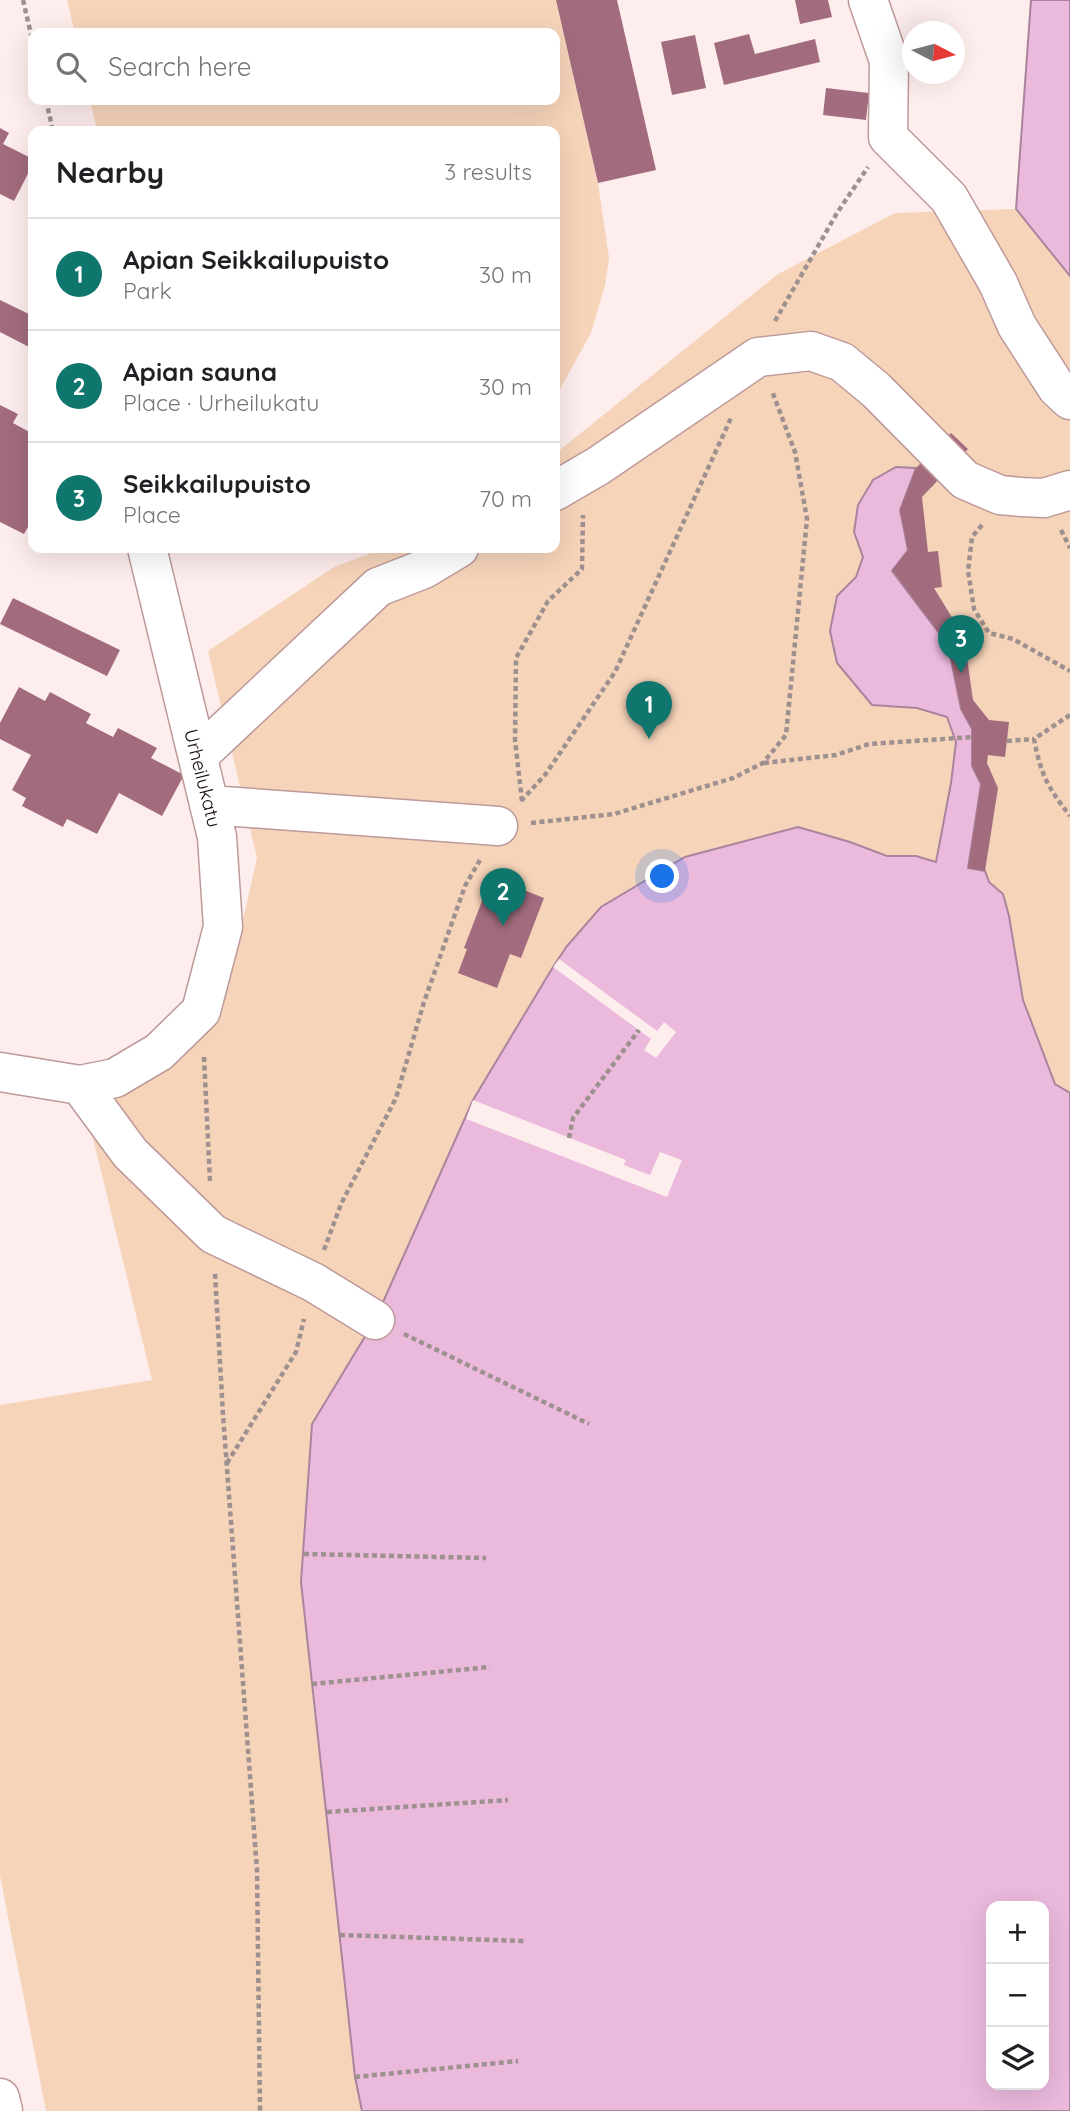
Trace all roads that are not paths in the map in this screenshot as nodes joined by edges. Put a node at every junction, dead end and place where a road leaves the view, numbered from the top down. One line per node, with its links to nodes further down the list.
1 (868, 0): 2 (street)
2 (1070, 400)
3 (567, 484): 4 (street)
4 (1070, 490)
5 (148, 553): 7 (street, Urheilukatu)
6 (451, 553): 7 (street)
7 (198, 756): 8 (street, Urheilukatu)
8 (209, 805): 9 (street); 11 (street, Urheilukatu)
9 (510, 813)
10 (0, 1072): 11 (street)
11 (80, 1085): 12 (street)
12 (375, 1320)
13 (0, 2098): 14 (street)
14 (3, 2111)

